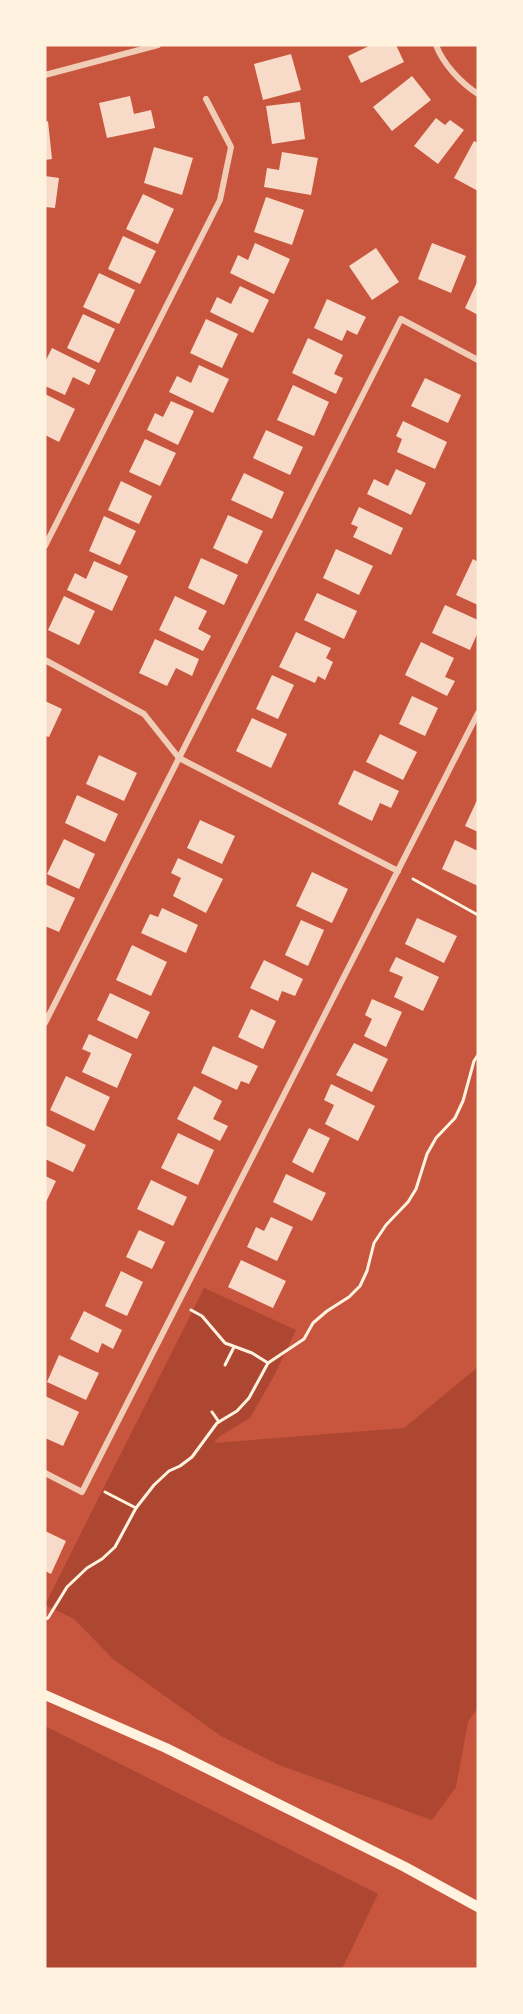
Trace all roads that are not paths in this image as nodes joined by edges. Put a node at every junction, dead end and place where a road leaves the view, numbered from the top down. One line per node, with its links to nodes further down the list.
1 (158, 45): 3 (street)
2 (436, 45): 4 (street)
3 (45, 75)
4 (478, 94)
5 (206, 99): 7 (street)
6 (478, 360): 10 (street)
7 (45, 546)
8 (45, 660): 10 (street)
9 (478, 712): 11 (street)
10 (179, 758): 11 (street); 12 (street)
11 (398, 871): 13 (street)
12 (45, 1023)
13 (45, 1473)
14 (45, 1695): 15 (main road)
15 (478, 1907)

